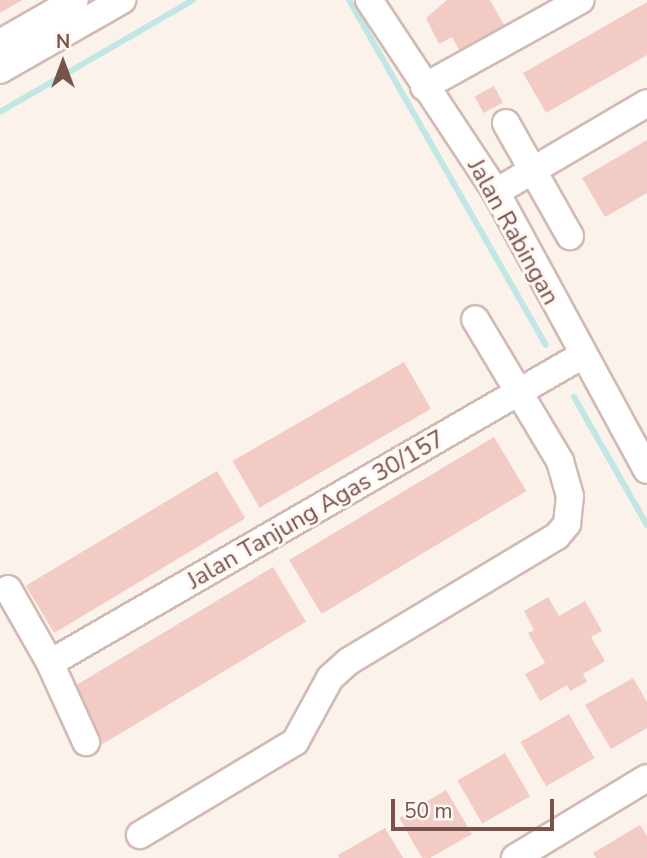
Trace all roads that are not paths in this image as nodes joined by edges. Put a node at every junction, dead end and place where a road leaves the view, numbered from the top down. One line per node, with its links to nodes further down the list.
1 (75, 0): 5 (street)
2 (122, 0): 6 (street)
3 (369, 0): 7 (street, Jalan Rabingan)
4 (581, 0): 7 (street)
5 (0, 43)
6 (0, 70)
7 (424, 87): 11 (street, Jalan Rabingan)
8 (647, 103): 10 (street)
9 (506, 123): 10 (street)
10 (534, 170): 11 (street); 12 (street)
11 (496, 192): 14 (street, Jalan Rabingan)
12 (570, 236)
13 (475, 319): 15 (street)
14 (581, 356): 15 (street, Jalan Tanjung Agas 30/157); 16 (street, Jalan Rabingan)
15 (520, 393): 18 (street, Jalan Tanjung Agas 30/157); 21 (street)
16 (647, 470)
17 (8, 589): 18 (street)
18 (50, 663): 19 (street)
19 (86, 742)
20 (647, 778): 22 (street)
21 (140, 835)
22 (515, 858)

